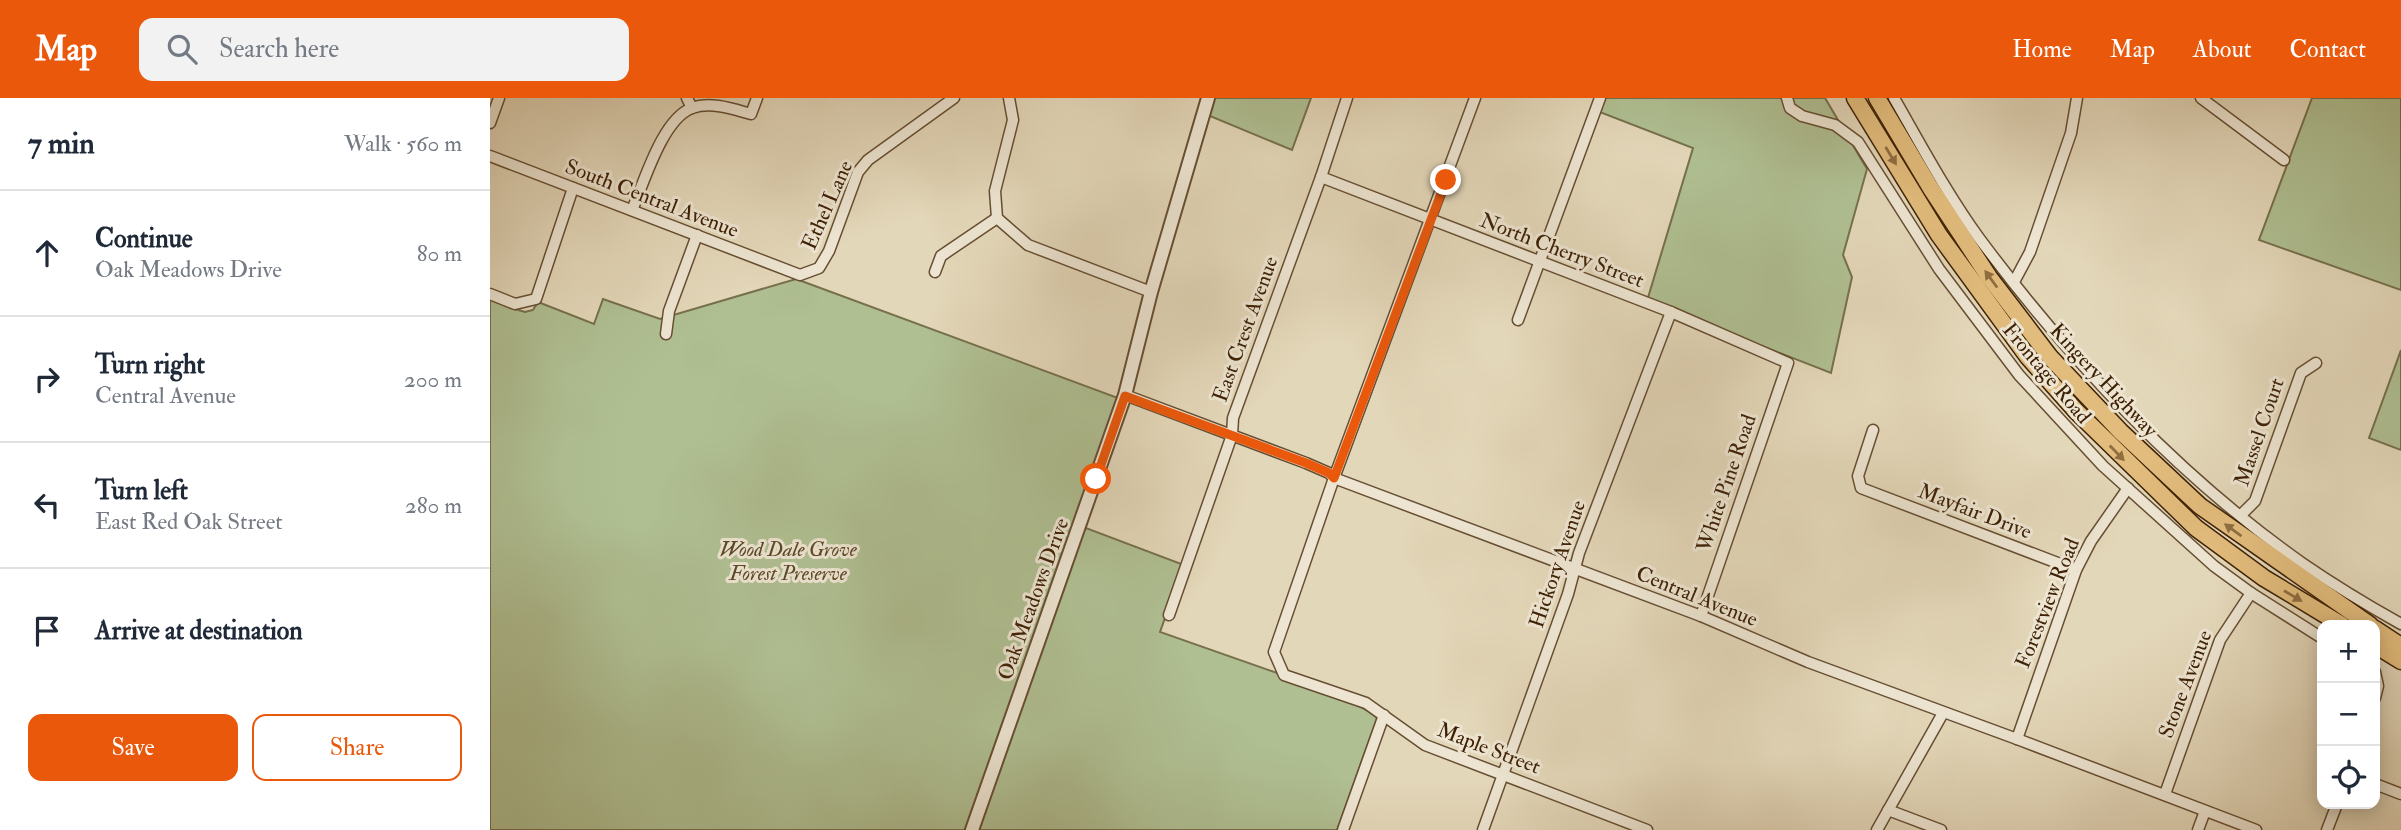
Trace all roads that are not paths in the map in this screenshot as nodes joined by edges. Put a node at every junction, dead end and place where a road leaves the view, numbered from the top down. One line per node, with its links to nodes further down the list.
1 (499, 98): 16 (street)
2 (757, 98): 15 (street)
3 (954, 98): 27 (street, Ethel Lane)
4 (1009, 98): 22 (street)
5 (1208, 98): 29 (street, Oak Meadows Drive)
6 (1347, 98): 19 (street, East Crest Avenue)
7 (1475, 98): 23 (street)
8 (1600, 98): 25 (street)
9 (1787, 98): 40 (street, Frontage Road)
10 (1855, 98): 47 (highway, Kingery Highway, one-way to 47)
11 (1877, 98): 48 (highway, Kingery Highway, one-way to 11)
12 (1894, 98): 28 (street, Frontage Road)
13 (2077, 98): 28 (street)
14 (2201, 98): 18 (street)
15 (689, 103): 21 (street)
16 (490, 122)
17 (490, 156): 20 (street, South Central Avenue)
18 (2284, 160)
19 (1321, 177): 23 (street, North Cherry Street); 38 (street, East Crest Avenue)
20 (573, 188): 21 (street, South Central Avenue); 30 (street)
21 (632, 210): 24 (street, South Central Avenue)
22 (997, 218): 26 (street); 29 (street)
23 (1431, 220): 25 (street, North Cherry Street); 39 (street)
24 (697, 235): 27 (street, South Central Avenue); 33 (street)
25 (1540, 261): 31 (street, North Cherry Street); 32 (street)
26 (935, 272)
27 (800, 275)
28 (2014, 282): 41 (street, Frontage Road)
29 (1152, 292): 36 (street, Oak Meadows Drive)
30 (490, 294)
31 (1671, 312): 34 (street, North Cherry Street); 42 (street, Hickory Avenue)
32 (1518, 320)
33 (666, 334)
34 (1788, 363): 46 (street, White Pine Road)
35 (2316, 363): 41 (street, Massel Court)
36 (1125, 396): 38 (street, Central Avenue); 66 (street, Oak Meadows Drive)
37 (1873, 430): 43 (street, Mayfair Drive)
38 (1232, 435): 39 (street, Central Avenue); 45 (street, East Crest Avenue)
39 (1334, 478): 42 (street, Central Avenue); 56 (street, Maple Street)
40 (2128, 488): 43 (street, Forestview Road); 44 (street, Frontage Road)
41 (2241, 515): 49 (street, Frontage Road)
42 (1576, 569): 46 (street, Central Avenue); 58 (street, Hickory Avenue)
43 (2076, 570): 57 (street, Forestview Road)
44 (2251, 593): 51 (street, Frontage Road); 60 (street, Stone Avenue)
45 (1169, 615)
46 (1700, 616): 55 (street, Central Avenue)
47 (2334, 620)
48 (2363, 620)
49 (2401, 624)
50 (2380, 632): 52 (highway)
51 (2317, 635)
52 (2401, 646)
53 (2380, 648): 54 (highway)
54 (2401, 661)
55 (1943, 712): 57 (street, Central Avenue); 63 (street)
56 (1384, 715): 58 (street, Maple Street); 67 (street)
57 (2017, 739): 60 (street, Central Avenue)
58 (1503, 775): 65 (street, Maple Street); 68 (street, Hickory Avenue)
59 (2380, 786): 61 (street)
60 (2165, 794): 64 (street, Central Avenue)
61 (2401, 794)
62 (2335, 809): 74 (street)
63 (1888, 810): 70 (street); 71 (street)
64 (2205, 811): 72 (street); 73 (street, Central Avenue)
65 (1626, 826): 69 (street, Maple Street)
66 (972, 830)
67 (1343, 830)
68 (1483, 830)
69 (1647, 830)
70 (1877, 830)
71 (1941, 830)
72 (2198, 830)
73 (2256, 830)
74 (2327, 830)

